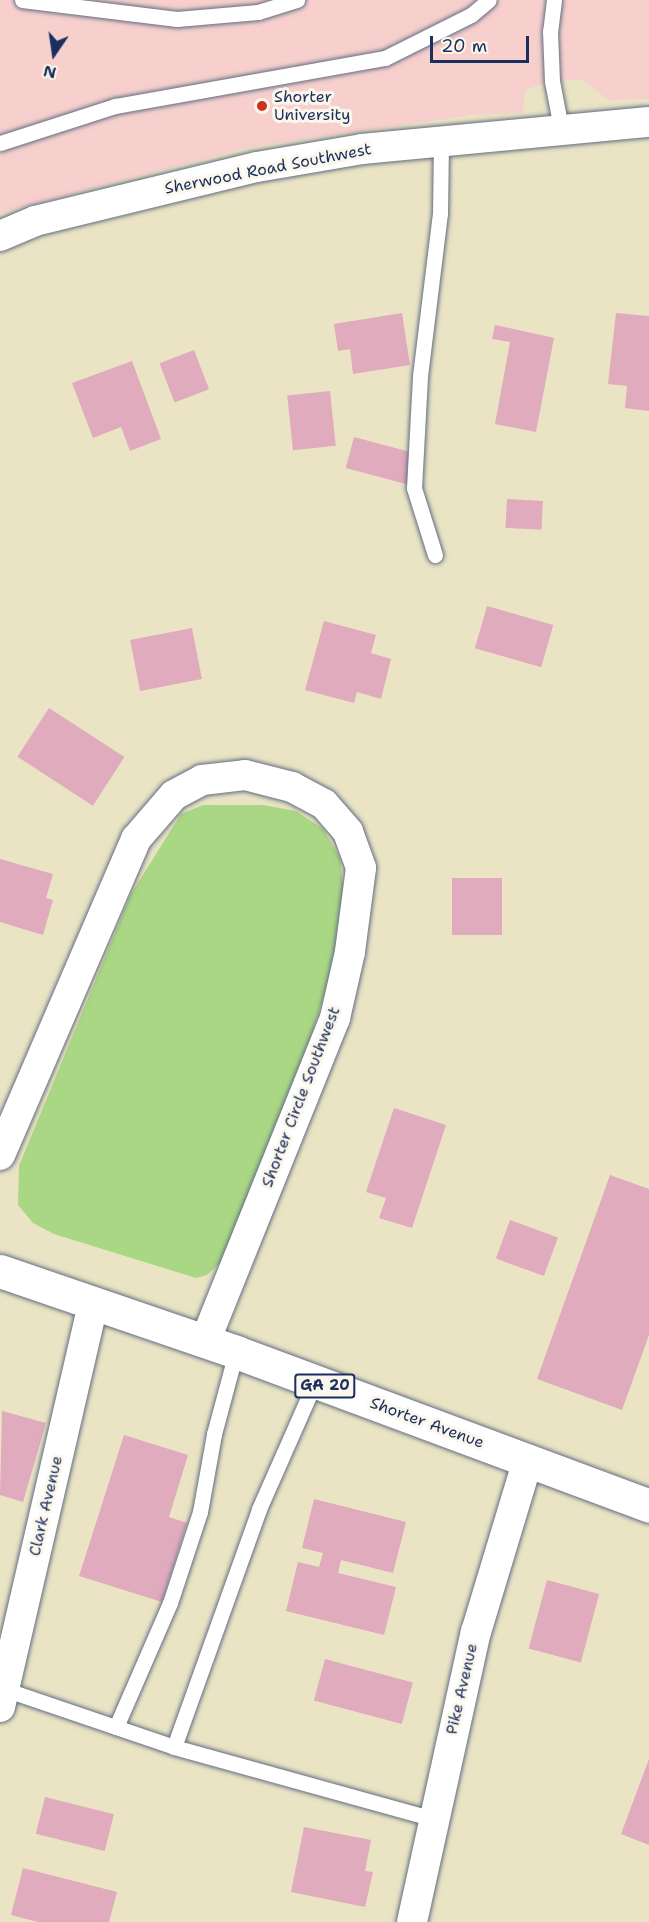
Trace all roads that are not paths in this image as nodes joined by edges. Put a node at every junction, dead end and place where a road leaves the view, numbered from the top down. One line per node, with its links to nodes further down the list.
1 (22, 0): 2 (lane)
2 (297, 0)
3 (489, 0): 7 (lane)
4 (554, 0): 6 (lane)
5 (649, 122): 6 (street, Sherwood Road Southwest)
6 (561, 128): 8 (street, Sherwood Road Southwest)
7 (0, 143)
8 (441, 144): 9 (street, Sherwood Road Southwest); 10 (lane)
9 (0, 236)
10 (435, 555)
11 (0, 1155): 14 (street, Shorter Circle Southwest)
12 (0, 1271): 13 (main road, Shorter Avenue / GA 20)
13 (93, 1305): 14 (main road, Shorter Avenue / GA 20); 19 (street, Clark Avenue)
14 (205, 1341): 15 (main road, Shorter Avenue / GA 20)
15 (236, 1352): 16 (main road, Shorter Avenue / GA 20); 20 (lane)
16 (315, 1382): 17 (main road, Shorter Avenue / GA 20); 21 (lane)
17 (528, 1460): 18 (main road, Shorter Avenue / GA 20); 22 (street, Pike Avenue)
18 (649, 1506)
19 (2, 1698): 20 (lane)
20 (116, 1728): 21 (lane)
21 (174, 1747): 22 (lane)
22 (433, 1819): 23 (street, Pike Avenue)
23 (412, 1922)

